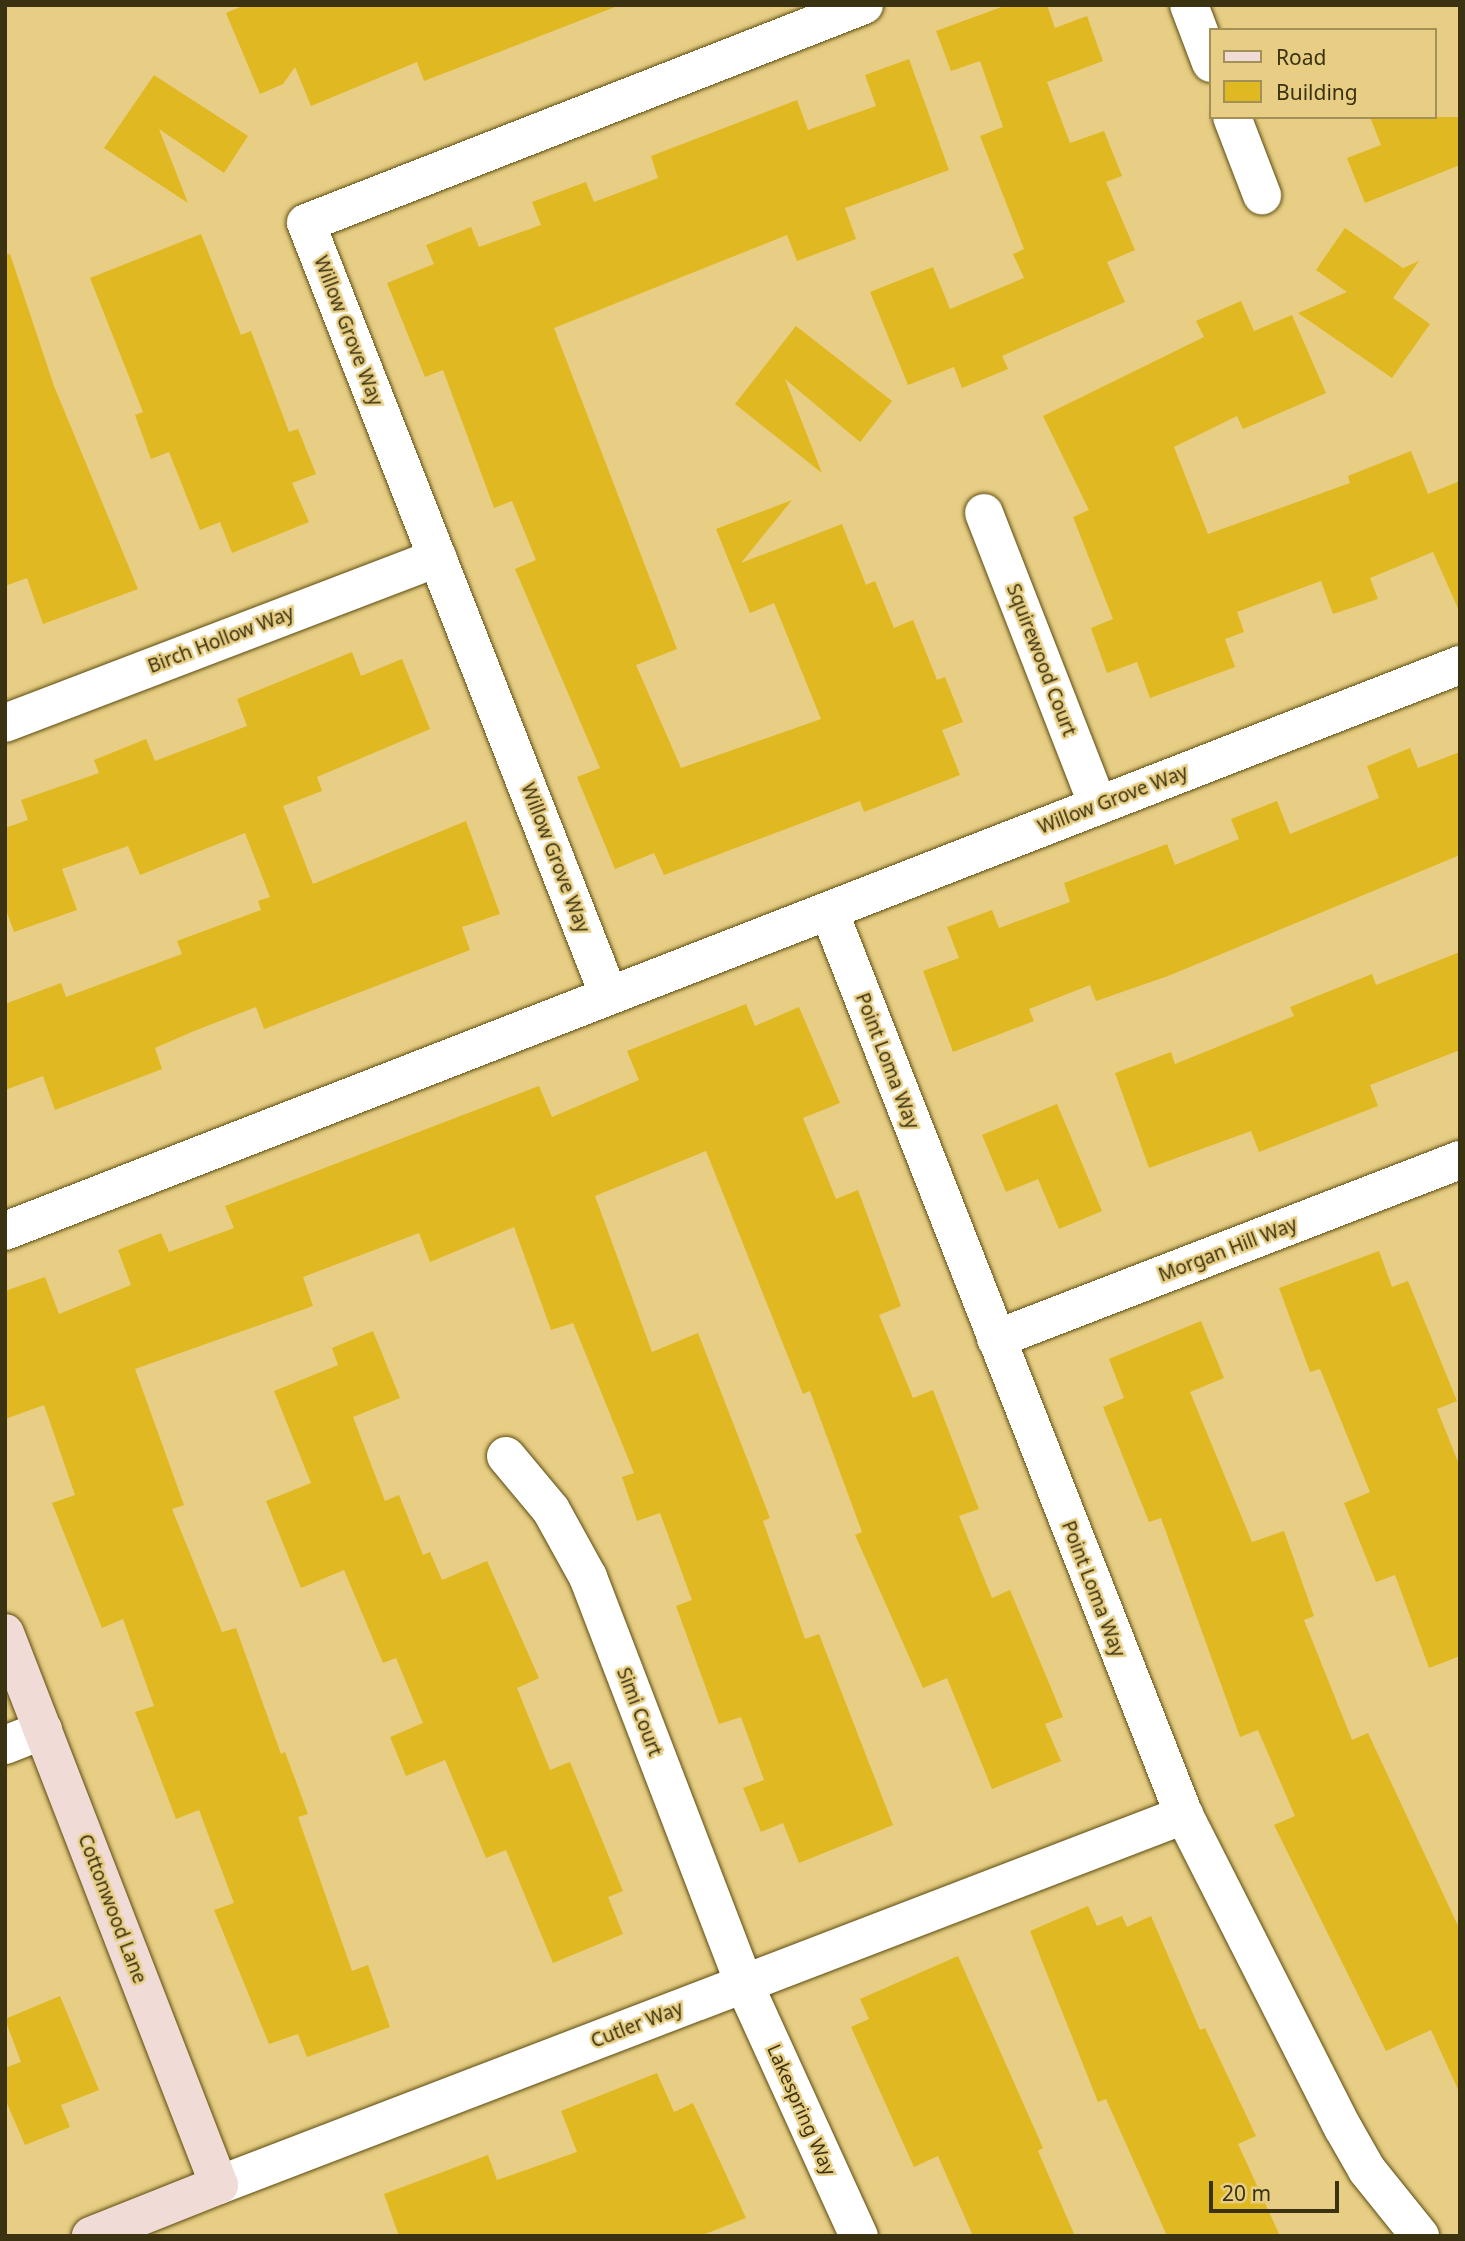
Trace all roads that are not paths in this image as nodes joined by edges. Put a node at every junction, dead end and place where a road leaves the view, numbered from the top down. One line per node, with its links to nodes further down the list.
1 (864, 5): 7 (street, Willow Grove Way)
2 (1189, 5): 3 (street)
3 (1210, 60)
4 (1233, 119): 5 (street)
5 (1262, 195)
6 (985, 513): 10 (street, Squirewood Court)
7 (438, 558): 9 (street, Birch Hollow Way); 12 (street, Willow Grove Way)
8 (1460, 665): 10 (street, Willow Grove Way)
9 (5, 723)
10 (1098, 806): 11 (street, Willow Grove Way)
11 (829, 911): 12 (street, Willow Grove Way); 15 (street, Point Loma Way)
12 (609, 996): 14 (street, Willow Grove Way)
13 (1460, 1160): 15 (street, Morgan Hill Way)
14 (5, 1231)
15 (996, 1339): 20 (street, Point Loma Way)
16 (506, 1456): 21 (street, Simi Court)
17 (5, 1633): 18 (street, Cottonwood Lane)
18 (43, 1730): 19 (street); 22 (street, Cottonwood Lane)
19 (5, 1745)
20 (1184, 1815): 21 (street, Cutler Way); 25 (street, Point Loma Way)
21 (744, 1984): 22 (street, Cutler Way); 24 (street, Lakespring Way)
22 (219, 2185): 23 (street, Cutler Way)
23 (90, 2236)
24 (859, 2236)
25 (1420, 2236)

